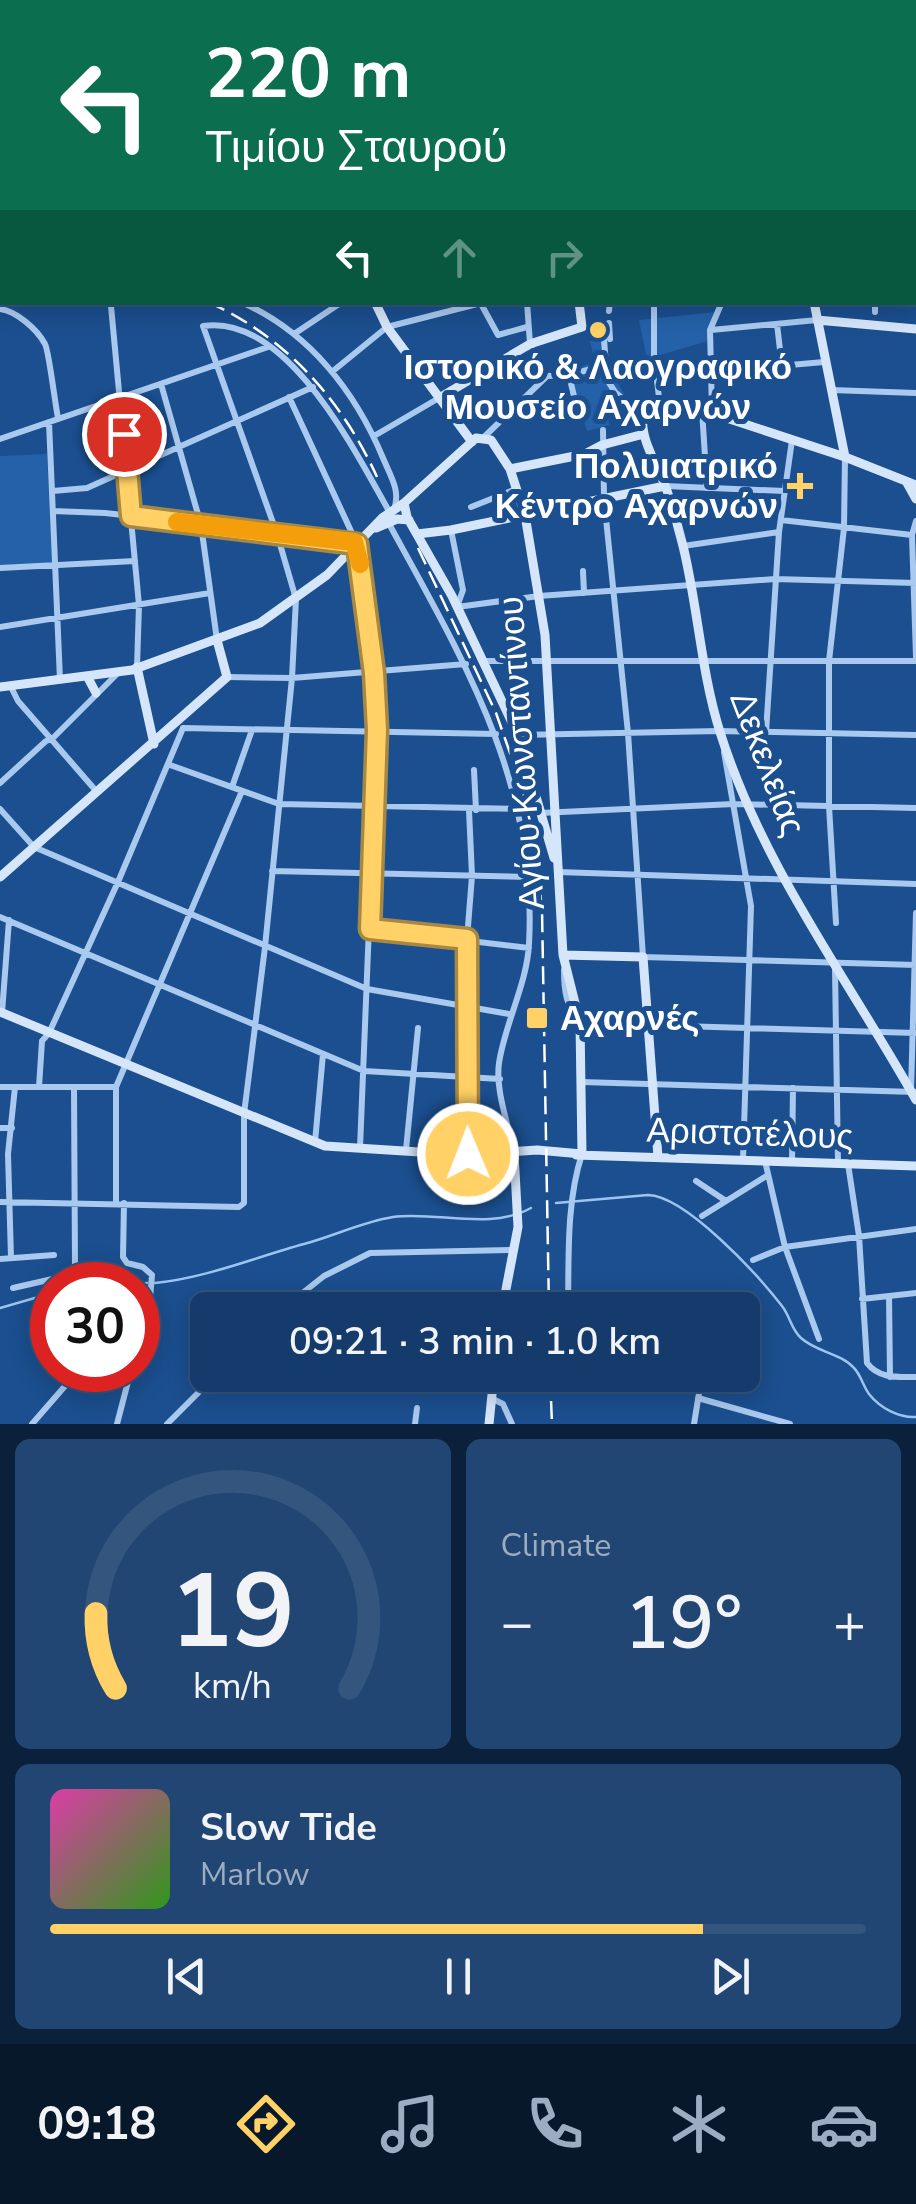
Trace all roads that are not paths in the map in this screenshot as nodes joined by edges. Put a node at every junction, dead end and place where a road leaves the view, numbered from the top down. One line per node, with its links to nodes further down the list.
1 (246, 305): 22 (street)
2 (338, 305): 22 (street)
3 (376, 305): 18 (street)
4 (472, 305): 18 (street)
5 (481, 305): 19 (street)
6 (527, 305): 19 (street)
7 (578, 305): 23 (street)
8 (654, 305): 42 (street)
9 (721, 305): 20 (street)
10 (814, 305): 15 (street)
11 (875, 305): 14 (street)
12 (112, 306): 39 (street)
13 (3, 309): 44 (street)
14 (875, 312)
15 (817, 320): 17 (street); 21 (street); 25 (street)
16 (609, 323): 27 (street)
17 (776, 324): 20 (street); 28 (street)
18 (387, 326): 29 (street); 38 (street)
19 (528, 326): 23 (street)
20 (710, 330): 30 (street)
21 (916, 330)
22 (294, 334): 29 (street)
23 (530, 344): 32 (street); 38 (street)
24 (268, 347): 26 (street); 26 (street); 34 (street)
25 (824, 362): 28 (street); 35 (street)
26 (216, 365): 33 (street); 45 (street)
27 (606, 365): 31 (street); 43 (street)
28 (782, 366): 30 (street)
29 (333, 371): 49 (street)
30 (713, 372): 41 (street)
31 (569, 375): 32 (street); 40 (street)
32 (542, 380): 50 (street)
33 (161, 384): 39 (street); 54 (street)
34 (313, 387): 37 (street); 70 (street)
35 (830, 390): 36 (street); 56 (street)
36 (916, 393)
37 (288, 397): 45 (street); 83 (street)
38 (439, 398): 49 (street); 53 (street)
39 (121, 399): 44 (street); 58 (street)
40 (577, 410)
41 (707, 411): 42 (street); 51 (street); 61 (street)
42 (661, 414): 43 (street)
43 (645, 416): 48 (street, Δεκελείας)
44 (58, 418): 46 (street)
45 (236, 421): 54 (street); 80 (street)
46 (49, 422): 52 (street); 63 (street)
47 (603, 430): 55 (street)
48 (644, 434): 55 (street); 60 (street, Δεκελείας)
49 (374, 436): 70 (street)
50 (484, 437): 53 (street); 57 (street, Αγίου Κωνσταντίνου)
51 (792, 438): 56 (street); 64 (street)
52 (0, 439)
53 (472, 442): 67 (street)
54 (180, 446): 58 (street); 76 (street)
55 (602, 446): 57 (street); 65 (street)
56 (845, 457): 59 (street); 77 (street)
57 (510, 469): 62 (street, Αγίου Κωνσταντίνου)
58 (127, 470): 63 (street); 72 (street)
59 (911, 483): 66 (street)
60 (665, 486): 61 (street); 65 (street); 84 (street, Δεκελείας)
61 (707, 488): 64 (street)
62 (517, 489): 68 (street); 71 (street, Αγίου Κωνσταντίνου)
63 (53, 491): 69 (street)
64 (784, 491): 74 (street)
65 (604, 498): 71 (street); 95 (street)
66 (916, 499)
67 (404, 503): 70 (street); 73 (street)
68 (471, 508)
69 (53, 511): 72 (street); 86 (street)
70 (391, 515): 73 (street); 83 (street); 110 (street)
71 (524, 515): 78 (street); 96 (street, Αγίου Κωνσταντίνου)
72 (131, 516): 76 (street); 85 (street)
73 (409, 520): 81 (street)
74 (781, 520): 77 (street); 79 (street)
75 (916, 521): 82 (street)
76 (200, 525): 80 (street); 93 (street)
77 (844, 528): 82 (street); 90 (street)
78 (451, 530): 81 (street); 99 (street)
79 (779, 532): 84 (street); 89 (street)
80 (277, 534): 83 (street); 97 (street)
81 (417, 534): 99 (street)
82 (912, 535): 91 (street)
83 (356, 543): 97 (street); 113 (street)
84 (683, 546): 92 (street, Δεκελείας)
85 (135, 561): 86 (street); 98 (street)
86 (55, 564): 87 (street); 100 (street)
87 (0, 568)
88 (583, 570): 94 (street)
89 (776, 579): 90 (street); 92 (street); 109 (street)
90 (836, 579): 91 (street); 108 (street)
91 (914, 583): 103 (street)
92 (692, 584): 95 (street); 107 (street, Δεκελείας)
93 (210, 593): 98 (street); 102 (street)
94 (584, 593): 95 (street); 96 (street)
95 (614, 593): 106 (street)
96 (539, 596): 99 (street); 104 (street, Αγίου Κωνσταντίνου)
97 (296, 600): 102 (street); 116 (street)
98 (139, 605): 100 (street); 111 (street)
99 (457, 607): 105 (street)
100 (59, 618): 101 (street); 117 (street)
101 (0, 627)
102 (217, 640): 111 (street); 114 (street)
103 (916, 659): 108 (street)
104 (548, 660): 105 (street); 106 (street); 128 (street, Αγίου Κωνσταντίνου)
105 (484, 661): 130 (street)
106 (620, 661): 107 (street); 126 (street)
107 (704, 661): 109 (street); 124 (street, Δεκελείας)
108 (829, 661): 109 (street); 129 (street)
109 (769, 662): 125 (street)
110 (466, 664): 113 (street); 127 (street)
111 (137, 667): 112 (street); 133 (street)
112 (118, 673): 115 (street); 119 (street)
113 (374, 673): 116 (street); 123 (street)
114 (227, 677): 116 (street); 120 (street)
115 (88, 678): 117 (street); 119 (street)
116 (292, 678): 122 (street)
117 (60, 680): 118 (street)
118 (5, 687): 132 (street)
119 (96, 693): 132 (street)
120 (181, 725): 121 (street); 133 (street); 134 (street)
121 (252, 730): 122 (street); 137 (street)
122 (287, 730): 123 (street); 140 (street)
123 (377, 730): 127 (street); 143 (street)
124 (720, 732): 125 (street); 126 (street); 141 (street); 142 (street, Δεκελείας)
125 (766, 732): 129 (street)
126 (628, 733): 128 (street); 145 (street)
127 (496, 734): 148 (street)
128 (551, 734): 130 (street); 150 (street, Αγίου Κωνσταντίνου)
129 (829, 734): 131 (street); 144 (street)
130 (518, 735): 151 (street)
131 (916, 736)
132 (52, 739): 136 (street); 139 (street)
133 (154, 744): 139 (street)
134 (170, 765): 137 (street); 162 (street)
135 (474, 770): 149 (street)
136 (0, 783)
137 (232, 787): 138 (street)
138 (242, 791): 140 (street); 165 (street)
139 (98, 793): 152 (street)
140 (280, 804): 143 (street); 154 (street)
141 (734, 804): 142 (street); 145 (street); 160 (street)
142 (748, 804): 144 (street); 161 (street, Δεκελείας)
143 (374, 806): 149 (street); 155 (street)
144 (829, 806): 146 (street); 163 (street)
145 (632, 807): 150 (street); 156 (street)
146 (916, 808)
147 (0, 809): 152 (street)
148 (519, 809): 149 (street); 159 (street)
149 (472, 810): 157 (street)
150 (557, 812): 151 (street); 153 (street, Αγίου Κωνσταντίνου)
151 (540, 813): 153 (street)
152 (34, 846): 158 (street); 162 (street)
153 (556, 867): 156 (street); 175 (street, Αγίου Κωνσταντίνου)
154 (272, 870): 155 (street); 172 (street)
155 (372, 873): 157 (street); 170 (street)
156 (638, 874): 160 (street); 176 (street)
157 (472, 876): 159 (street); 171 (street)
158 (0, 877)
159 (528, 877): 173 (street)
160 (748, 878): 161 (street); 177 (street)
161 (785, 880): 163 (street); 178 (street, Δεκελείας)
162 (118, 882): 165 (street); 174 (street)
163 (833, 882): 164 (street); 169 (street)
164 (916, 884)
165 (189, 913): 172 (street); 180 (street)
166 (916, 913): 179 (street)
167 (0, 916): 168 (street)
168 (9, 920): 174 (street); 183 (street)
169 (836, 923)
170 (370, 929): 171 (street); 181 (street)
171 (467, 939): 173 (street); 182 (street)
172 (265, 947): 181 (street); 187 (street)
173 (529, 948): 184 (street)
174 (86, 951): 180 (street); 191 (street)
175 (563, 955): 176 (street); 185 (street, Αγίου Κωνσταντίνου)
176 (643, 957): 177 (street); 186 (street)
177 (751, 960): 178 (street); 189 (street)
178 (835, 963): 179 (street); 190 (street); 192 (street, Δεκελείας)
179 (915, 966): 193 (street)
180 (159, 983): 187 (street); 195 (street)
181 (366, 990): 182 (street); 196 (street)
182 (466, 1005): 184 (street); 199 (street)
183 (1, 1012): 191 (street, Αριστοτέλους)
184 (510, 1014): 200 (street)
185 (580, 1023): 186 (street); 201 (street, Αγίου Κωνσταντίνου)
186 (648, 1024): 189 (street); 202 (street)
187 (256, 1025): 194 (street); 212 (street)
188 (418, 1028): 198 (street)
189 (748, 1028): 190 (street); 203 (street)
190 (836, 1031): 192 (street); 210 (street)
191 (49, 1033): 195 (street, Αριστοτέλους); 205 (street)
192 (878, 1033): 193 (street); 197 (street, Δεκελείας)
193 (914, 1033): 197 (street)
194 (324, 1054): 196 (street); 215 (street)
195 (125, 1063): 207 (street); 212 (street, Αριστοτέλους)
196 (364, 1071): 198 (street); 216 (street)
197 (907, 1073): 211 (street, Δεκελείας)
198 (414, 1074): 199 (street); 217 (street)
199 (466, 1077): 200 (street); 218 (street)
200 (500, 1079): 219 (street)
201 (582, 1082): 202 (street); 220 (street, Αγίου Κωνσταντίνου)
202 (652, 1083): 203 (street); 221 (street)
203 (746, 1086): 209 (street); 222 (street)
204 (15, 1087): 205 (street); 208 (street); 214 (street)
205 (39, 1087): 206 (street)
206 (74, 1087): 207 (street); 230 (street)
207 (116, 1087): 232 (street)
208 (0, 1088)
209 (792, 1088): 210 (street); 224 (street)
210 (837, 1090): 211 (street); 225 (street)
211 (914, 1095)
212 (244, 1114): 215 (street, Αριστοτέλους); 232 (street)
213 (0, 1128): 214 (street)
214 (12, 1128): 229 (street)
215 (315, 1143): 216 (street, Αριστοτέλους)
216 (360, 1150): 217 (street, Αριστοτέλους)
217 (406, 1150): 218 (street, Αριστοτέλους)
218 (468, 1154): 219 (street, Αριστοτέλους)
219 (514, 1154): 220 (street, Αριστοτέλους); 237 (street)
220 (582, 1154): 221 (street, Αριστοτέλους); 246 (street)
221 (658, 1157): 222 (street, Αριστοτέλους)
222 (743, 1160): 223 (street, Αριστοτέλους)
223 (765, 1161): 224 (street, Αριστοτέλους); 227 (street)
224 (792, 1162): 225 (street, Αριστοτέλους)
225 (843, 1164): 226 (street, Αριστοτέλους); 235 (street)
226 (916, 1166)
227 (768, 1175): 231 (street); 236 (street)
228 (696, 1181): 231 (street)
229 (4, 1202): 230 (street); 239 (street)
230 (74, 1202): 232 (street); 243 (street)
231 (728, 1202): 233 (street)
232 (120, 1203): 242 (street)
233 (702, 1216)
234 (916, 1229): 235 (street)
235 (859, 1236): 236 (street); 249 (street)
236 (785, 1246): 241 (street); 250 (street)
237 (516, 1250): 244 (street); 245 (street)
238 (54, 1255): 239 (street)
239 (11, 1258): 240 (street)
240 (0, 1259)
241 (752, 1260)
242 (126, 1262)
243 (13, 1288)
244 (304, 1292)
245 (506, 1292)
246 (572, 1292)
247 (916, 1293): 248 (street)
248 (888, 1296): 249 (street); 251 (street)
249 (862, 1298): 251 (street)
250 (819, 1339)
251 (890, 1377): 252 (street)
252 (916, 1378)
253 (61, 1392): 261 (street)
254 (125, 1392): 262 (street)
255 (199, 1392): 263 (street)
256 (493, 1392): 258 (street)
257 (699, 1392): 259 (street)
258 (492, 1398): 265 (street); 266 (street)
259 (698, 1398): 267 (street); 268 (street)
260 (417, 1408): 264 (street)
261 (36, 1423)
262 (117, 1424)
263 (168, 1424)
264 (415, 1424)
265 (490, 1424)
266 (512, 1424)
267 (694, 1424)
268 (790, 1424)

